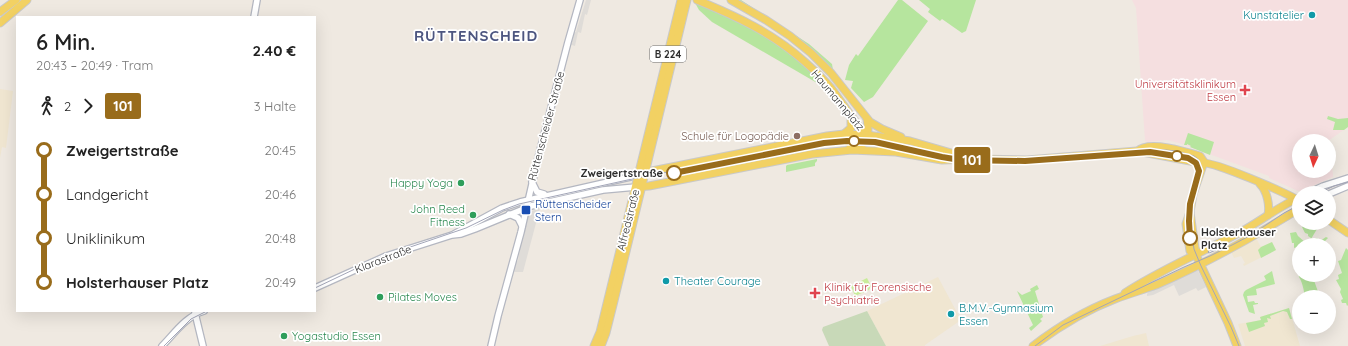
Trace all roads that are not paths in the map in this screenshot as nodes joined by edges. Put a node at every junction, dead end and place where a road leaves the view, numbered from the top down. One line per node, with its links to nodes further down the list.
1 (16, 0): 12 (main road)
2 (27, 0): 14 (main road)
3 (257, 0): 13 (street)
4 (580, 0): 26 (street, Rüttenscheider Straße)
5 (675, 0): 11 (main road)
6 (681, 0): 11 (main road, Alfredstraße / B 224)
7 (688, 0): 24 (main road, Alfredstraße / B 224)
8 (697, 0): 10 (main road, Haumannplatz)
9 (731, 0): 16 (main road, Haumannplatz)
10 (709, 2): 15 (main road, Haumannplatz)
11 (679, 8): 24 (main road, Alfredstraße / B 224)
12 (0, 12)
13 (254, 16)
14 (0, 22)
15 (848, 111): 16 (main road); 17 (main road); 18 (main road, Haumannplatz)
16 (865, 114): 18 (main road); 19 (main road, Haumannplatz)
17 (844, 134): 18 (main road); 24 (main road)
18 (867, 135): 19 (main road); 20 (main road); 21 (main road, Haumannplatz)
19 (910, 141): 22 (main road)
20 (839, 150): 21 (main road); 30 (main road)
21 (896, 152): 22 (main road)
22 (974, 159): 23 (main road)
23 (1204, 162): 27 (main road); 44 (main road)
24 (642, 174): 30 (main road, Alfredstraße / B 224); 32 (street)
25 (1348, 178): 28 (street)
26 (532, 182): 32 (street); 34 (street, Rüttenscheider Straße)
27 (1258, 182): 33 (main road); 39 (main road)
28 (1323, 186)
29 (1348, 186): 31 (street)
30 (639, 187): 36 (street); 52 (main road, Alfredstraße / B 224); 53 (main road, Alfredstraße / B 224)
31 (1336, 191)
32 (548, 194): 34 (street)
33 (1292, 196)
34 (527, 200): 36 (street, Rüttenscheider Straße); 43 (street, Klarastraße)
35 (1292, 202): 39 (main road)
36 (526, 207): 37 (street, Klarastraße); 41 (street, Rüttenscheider Straße)
37 (509, 214): 41 (street); 43 (street, Klarastraße)
38 (1292, 214): 45 (main road)
39 (1268, 215): 44 (main road)
40 (1336, 225): 42 (main road)
41 (522, 226): 51 (street, Rüttenscheider Straße)
42 (1348, 233)
43 (452, 235): 46 (street, Klarastraße)
44 (1196, 255): 45 (main road); 47 (main road)
45 (1199, 264): 47 (main road); 55 (main road)
46 (316, 288)
47 (1114, 300): 54 (main road)
48 (195, 313): 49 (street); 50 (street)
49 (162, 346)
50 (203, 346)
51 (491, 346)
52 (594, 346)
53 (601, 346)
54 (1033, 346)
55 (1237, 346)

